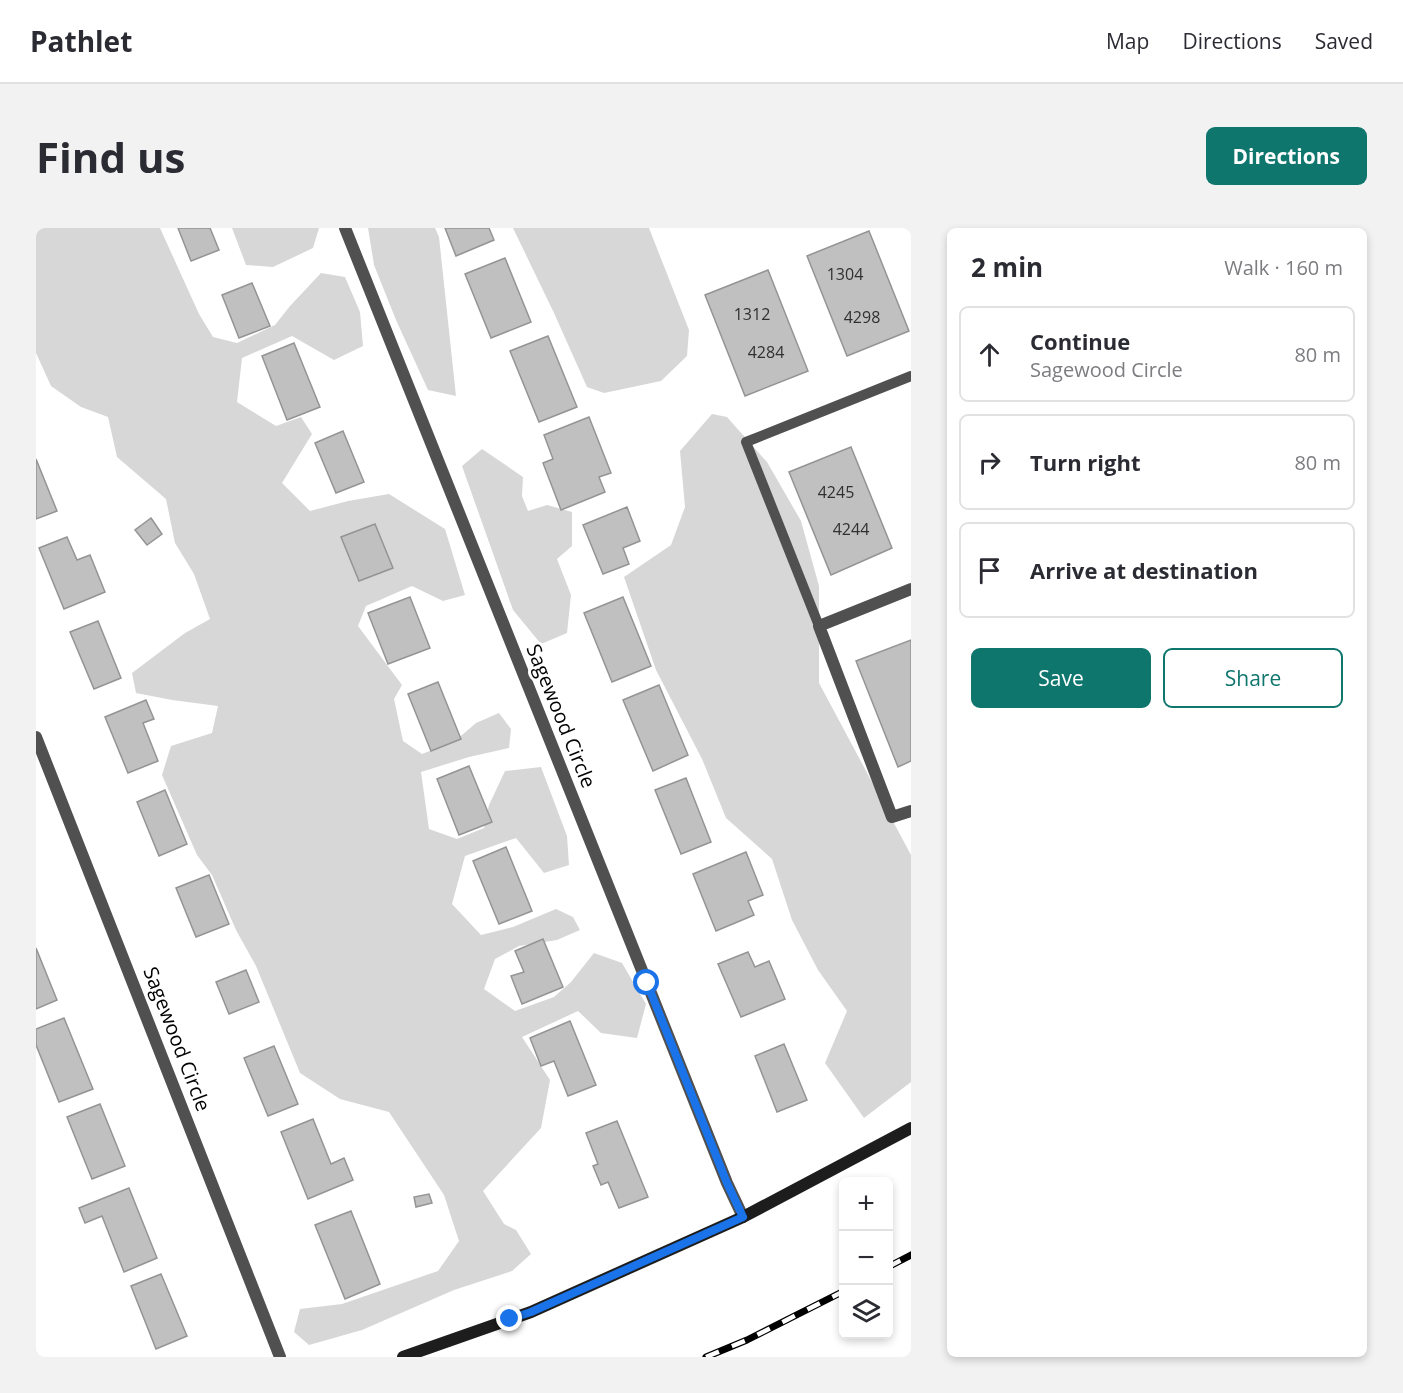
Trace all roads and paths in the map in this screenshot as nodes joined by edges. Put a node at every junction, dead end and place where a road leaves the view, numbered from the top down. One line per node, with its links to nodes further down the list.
1 (345, 228): 8 (street, Sagewood Circle)
2 (911, 376): 4 (lane)
3 (911, 590): 4 (street)
4 (819, 626): 6 (street)
5 (36, 737): 9 (street, Sagewood Circle)
6 (911, 811)
7 (911, 1128): 8 (main road)
8 (743, 1217): 10 (main road)
9 (280, 1357)
10 (403, 1357)

